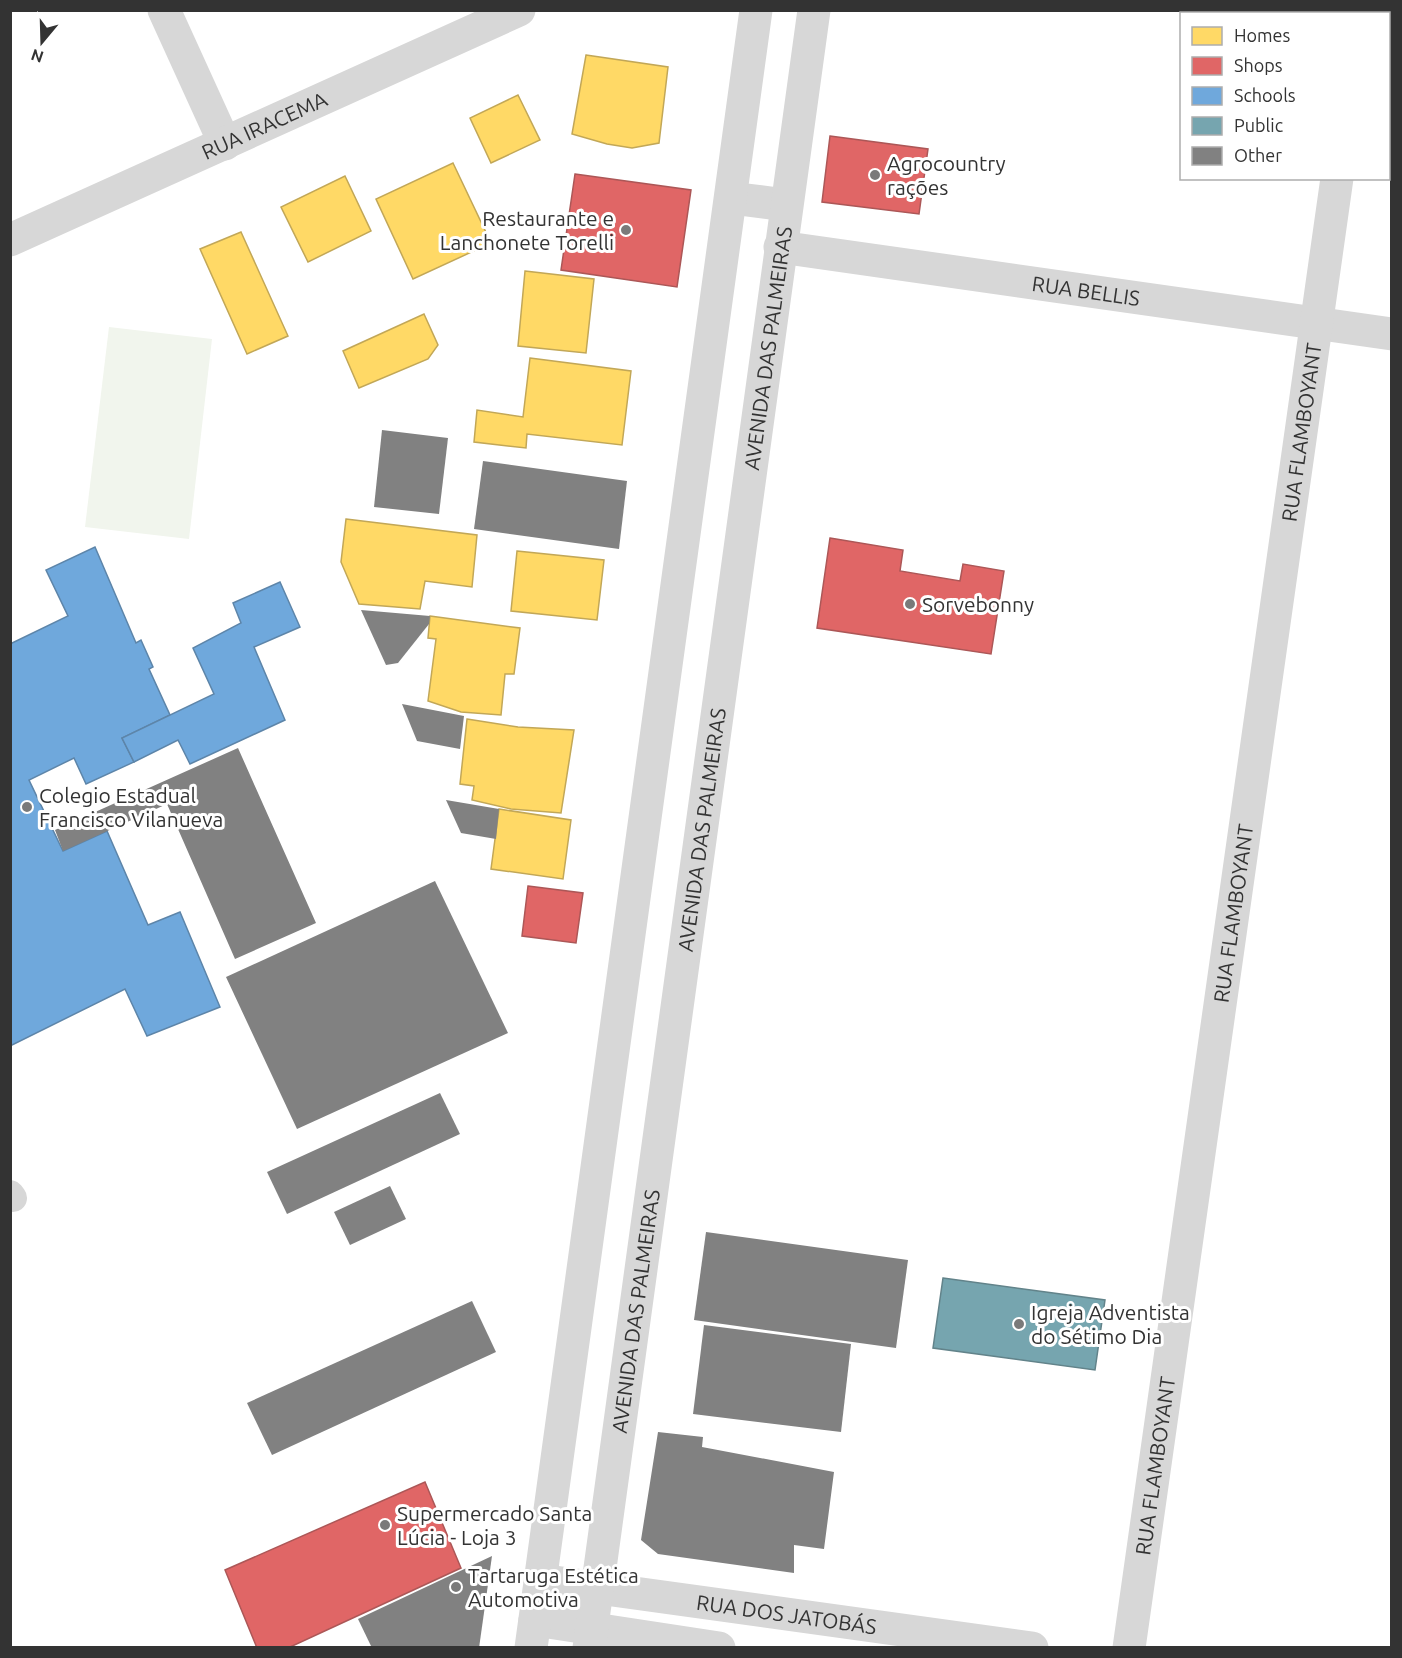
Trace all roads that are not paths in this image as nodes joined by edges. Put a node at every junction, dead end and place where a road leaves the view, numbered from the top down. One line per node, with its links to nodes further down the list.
1 (164, 10): 5 (street)
2 (519, 10): 5 (street, RUA IRACEMA)
3 (756, 10): 7 (street)
4 (814, 10): 8 (street, AVENIDA DAS PALMEIRAS)
5 (225, 144): 9 (street, RUA IRACEMA)
6 (1337, 180): 11 (street, RUA FLAMBOYANT)
7 (731, 198): 8 (street); 13 (street)
8 (786, 205): 10 (street, AVENIDA DAS PALMEIRAS)
9 (10, 240)
10 (780, 247): 11 (street, RUA BELLIS); 14 (street, AVENIDA DAS PALMEIRAS)
11 (1317, 323): 12 (street, RUA BELLIS); 19 (street, RUA FLAMBOYANT)
12 (1392, 334)
13 (540, 1580): 14 (street, RUA DOS JATOBÁS); 15 (street)
14 (597, 1588): 16 (street, AVENIDA DAS PALMEIRAS); 18 (street, RUA DOS JATOBÁS)
15 (533, 1634): 16 (street, RUA DOS JATOBÁS)
16 (591, 1638): 17 (street, RUA DOS JATOBÁS)
17 (719, 1647)
18 (1032, 1647)
19 (1129, 1647)

